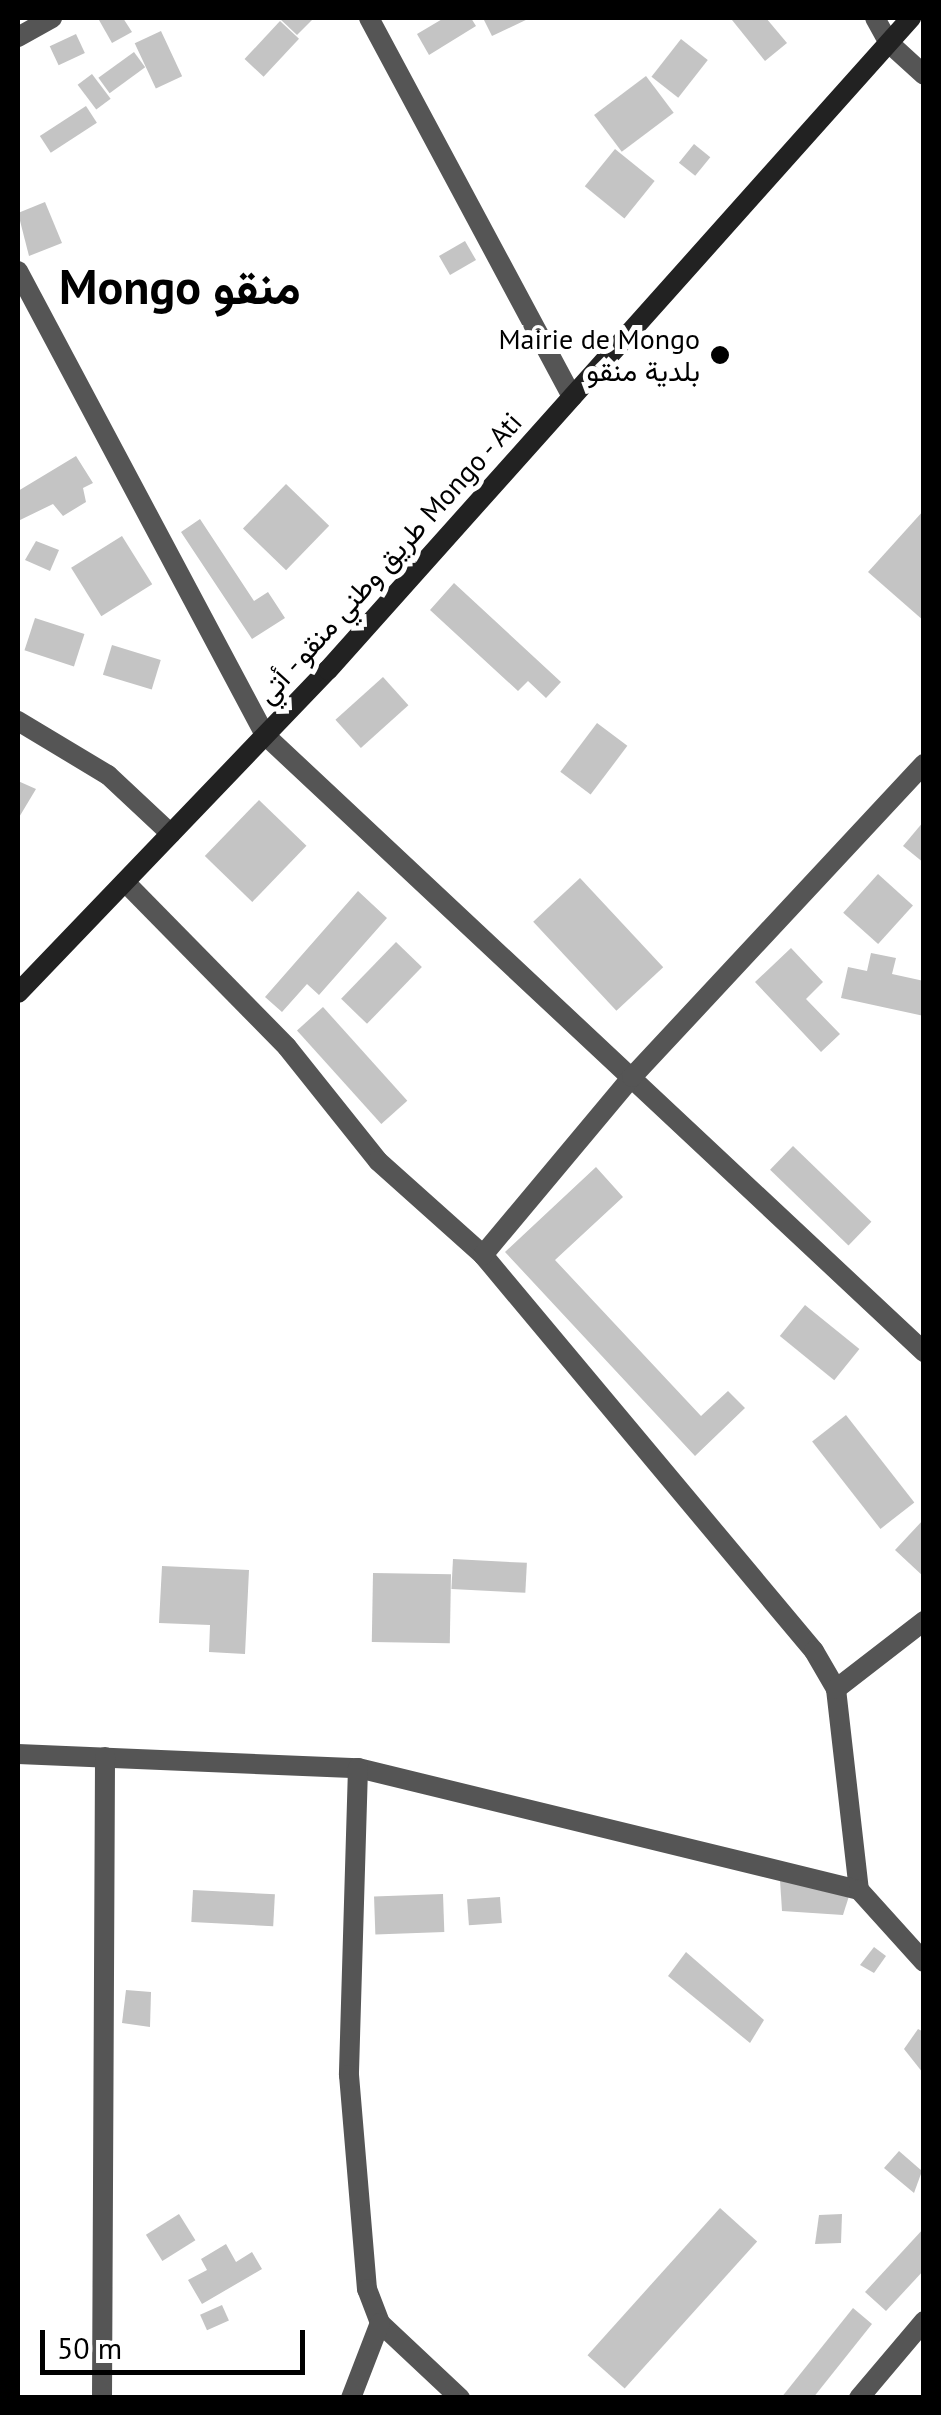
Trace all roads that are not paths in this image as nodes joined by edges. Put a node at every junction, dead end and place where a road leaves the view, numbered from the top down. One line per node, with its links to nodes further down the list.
1 (52, 18): 5 (street)
2 (369, 18): 9 (street)
3 (875, 18): 6 (street)
4 (912, 18): 6 (main road, طريق وطني منقو - أتي Mongo - Ati)
5 (18, 37)
6 (889, 43): 7 (street); 9 (main road, طريق وطني منقو - أتي Mongo - Ati)
7 (924, 75)
8 (18, 272): 11 (street)
9 (572, 397): 11 (main road, طريق وطني منقو - أتي Mongo - Ati)
10 (18, 721): 13 (street)
11 (266, 735): 13 (main road, طريق وطني منقو - أتي Mongo - Ati); 16 (street)
12 (924, 764): 16 (street)
13 (171, 834): 14 (main road, طريق وطني منقو - أتي Mongo - Ati)
14 (124, 882): 15 (main road, طريق وطني منقو - أتي Mongo - Ati); 17 (street)
15 (18, 993)
16 (632, 1077): 17 (street); 18 (street)
17 (483, 1254): 20 (street)
18 (924, 1352)
19 (924, 1621): 20 (street)
20 (836, 1688): 24 (street)
21 (18, 1754): 22 (street)
22 (105, 1758): 23 (street); 28 (street)
23 (358, 1768): 24 (street); 27 (street)
24 (859, 1890): 25 (street)
25 (924, 1962)
26 (924, 2320): 31 (street)
27 (380, 2323): 29 (street); 30 (street)
28 (102, 2398)
29 (352, 2398)
30 (460, 2398)
31 (859, 2398)

